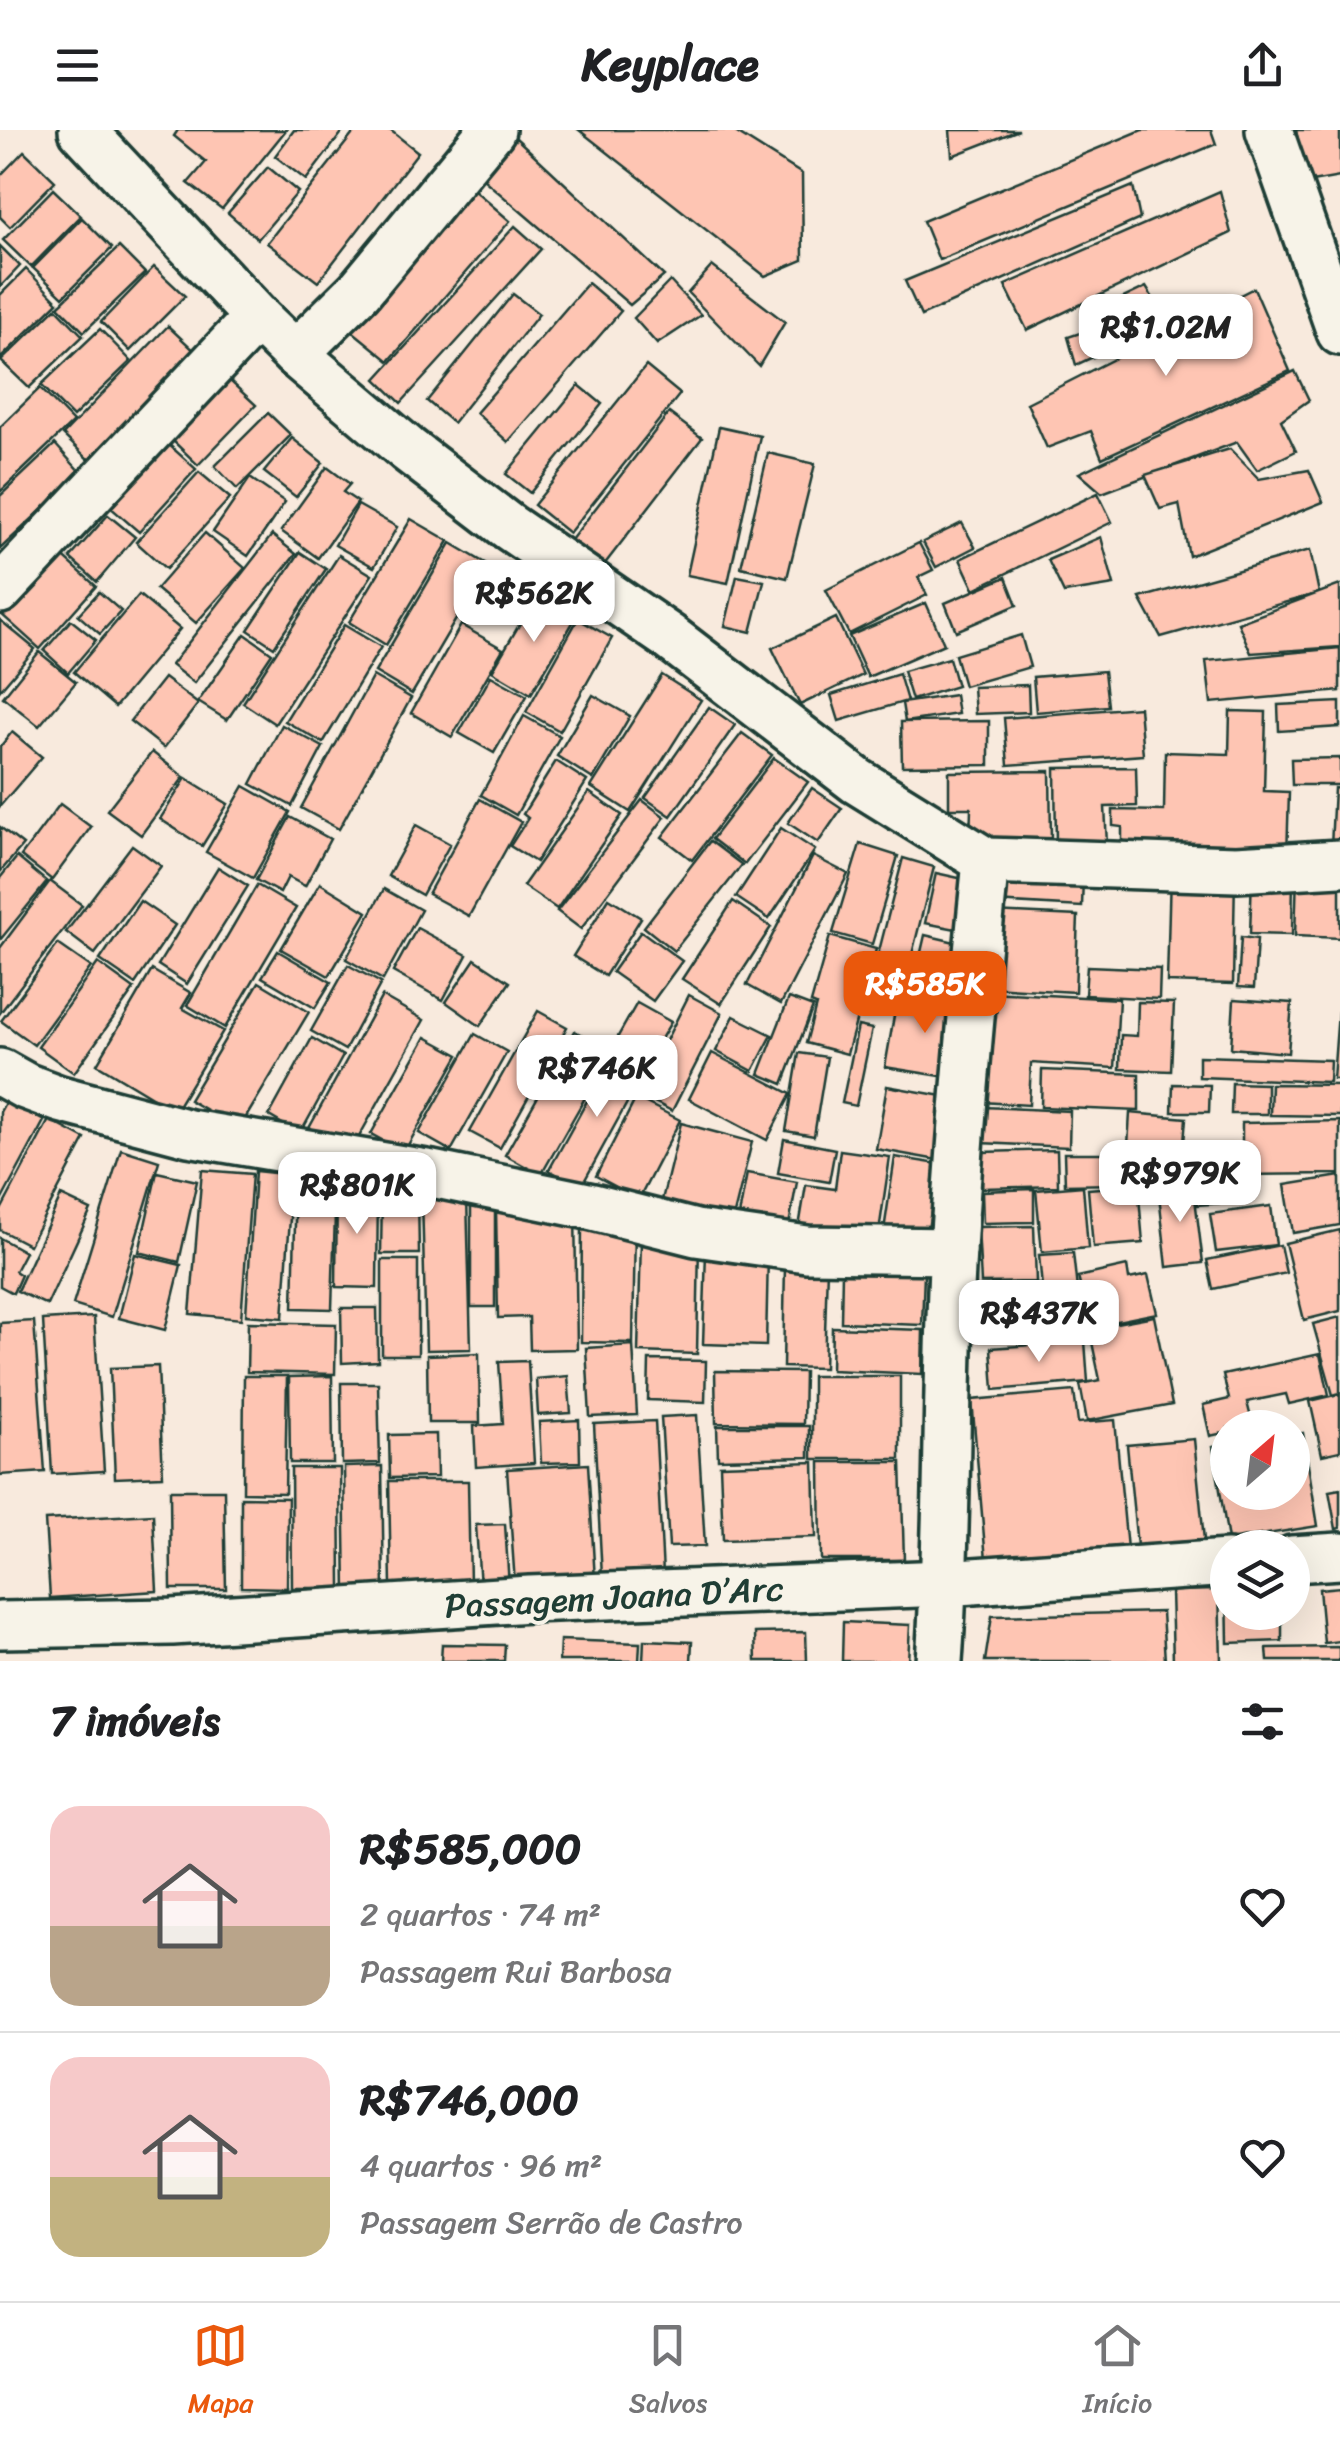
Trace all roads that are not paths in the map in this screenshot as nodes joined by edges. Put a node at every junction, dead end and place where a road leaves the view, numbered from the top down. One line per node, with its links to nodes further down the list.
1 (82, 130): 4 (street)
2 (492, 130): 6 (street)
3 (1268, 130): 5 (street)
4 (257, 318): 6 (street); 7 (street)
5 (1340, 332)
6 (295, 354): 8 (street)
7 (0, 590)
8 (986, 861): 9 (street); 11 (street)
9 (1340, 863)
10 (0, 1072): 11 (street)
11 (953, 1251): 15 (street)
12 (1340, 1556): 13 (street)
13 (1310, 1558)
14 (1210, 1564): 15 (street, Passagem Joana D’Arc)
15 (945, 1583): 16 (street, Passagem Joana D’Arc); 17 (street)
16 (0, 1625)
17 (940, 1661)

